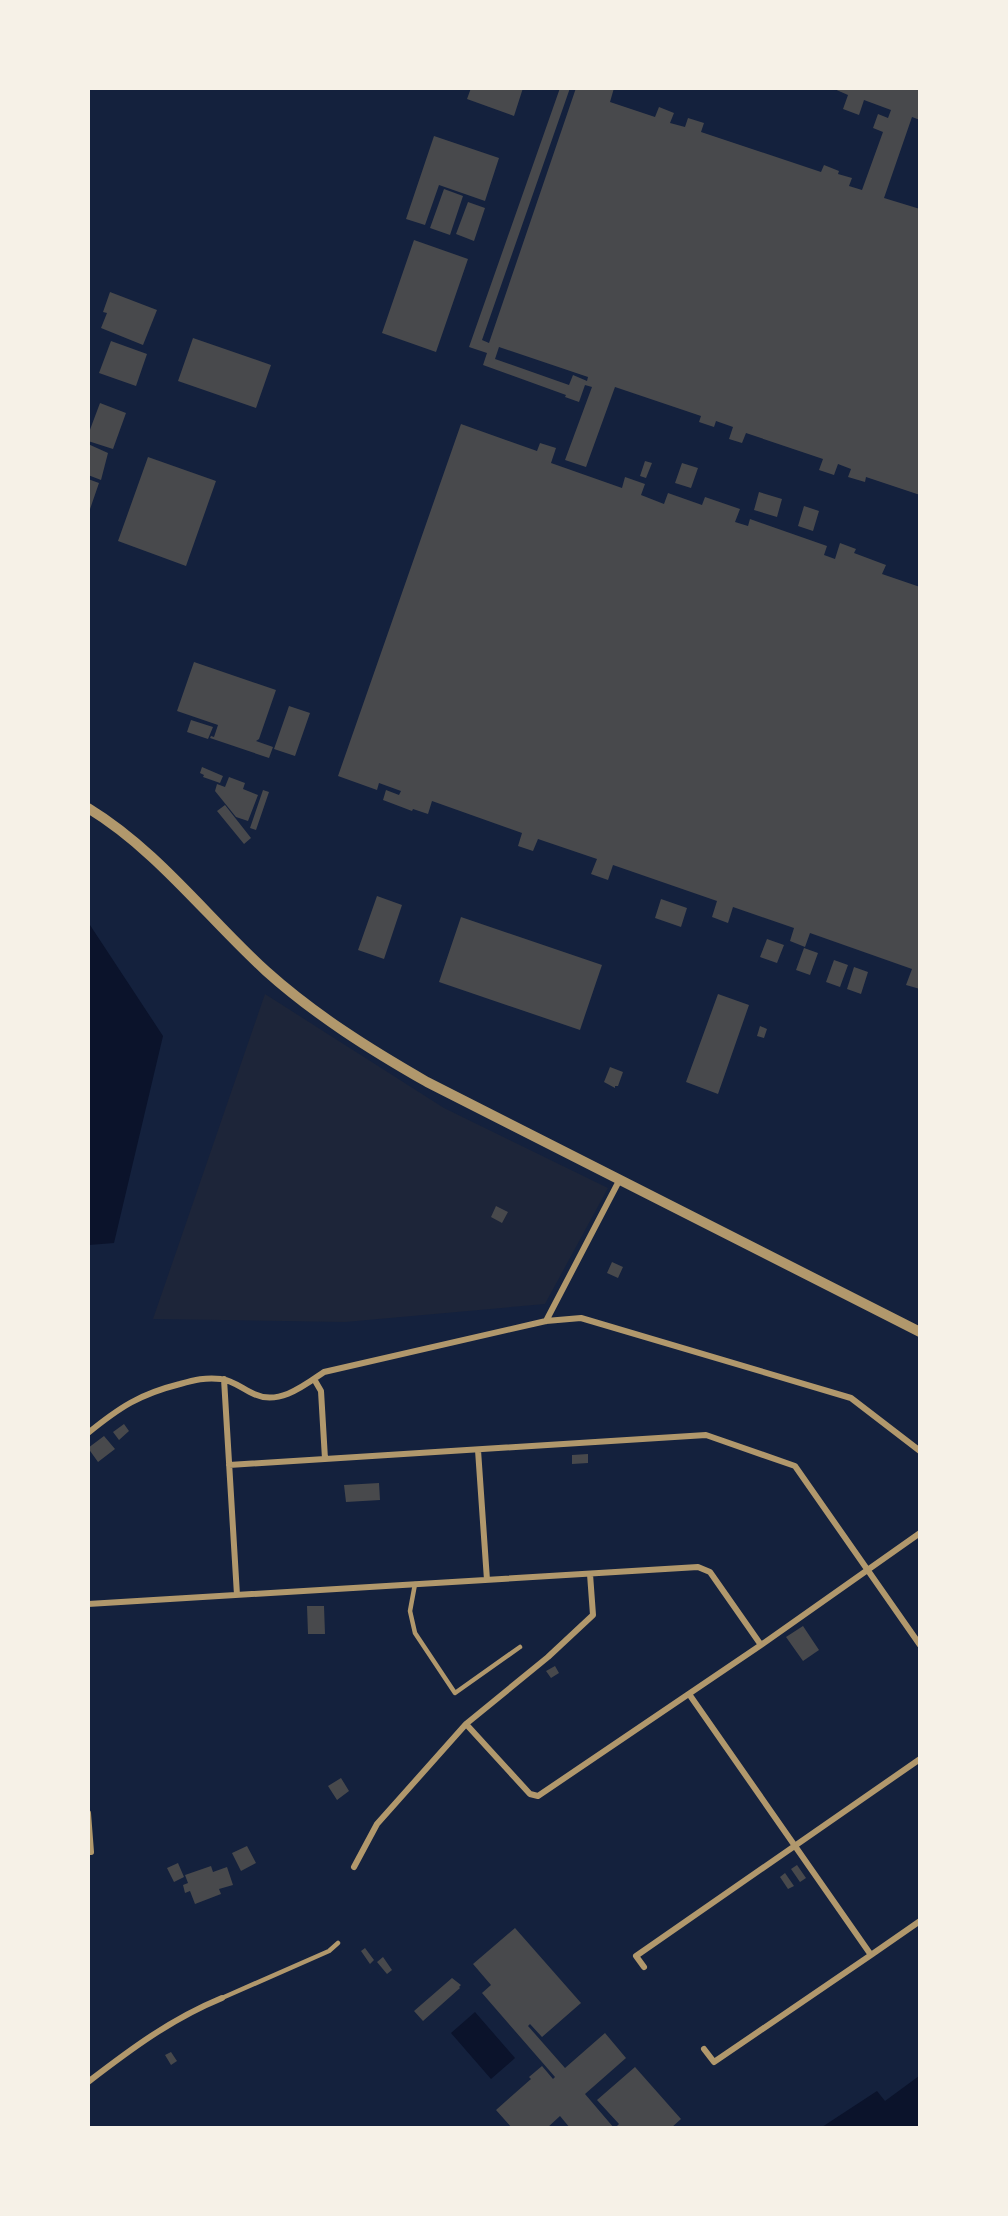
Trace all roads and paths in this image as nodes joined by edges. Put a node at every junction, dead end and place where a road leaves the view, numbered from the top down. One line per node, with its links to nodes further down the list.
1 (88, 808): 2 (street)
2 (620, 1179): 3 (street); 4 (street)
3 (546, 1321): 6 (street); 9 (street)
4 (920, 1332)
5 (224, 1379): 6 (street); 7 (street); 11 (street)
6 (314, 1379): 10 (street)
7 (88, 1433)
8 (478, 1450): 10 (street); 13 (street); 15 (street)
9 (920, 1451)
10 (325, 1460): 11 (street)
11 (229, 1466): 17 (street)
12 (920, 1533): 13 (street)
13 (868, 1570): 19 (street); 20 (street)
14 (590, 1574): 15 (street); 19 (street); 23 (street)
15 (487, 1580): 16 (street)
16 (415, 1584): 17 (street); 21 (lane)
17 (237, 1594): 18 (street)
18 (88, 1604)
19 (761, 1645): 22 (street)
20 (920, 1645)
21 (520, 1647)
22 (689, 1694): 23 (street); 26 (street)
23 (466, 1724): 28 (street)
24 (920, 1760): 26 (street)
25 (88, 1813): 27 (street)
26 (795, 1846): 31 (street); 32 (street)
27 (88, 1852)
28 (354, 1867)
29 (920, 1921): 31 (street)
30 (338, 1943): 33 (lane)
31 (871, 1955): 34 (street)
32 (644, 1967)
33 (222, 1998): 35 (street)
34 (704, 2049)
35 (88, 2082)

